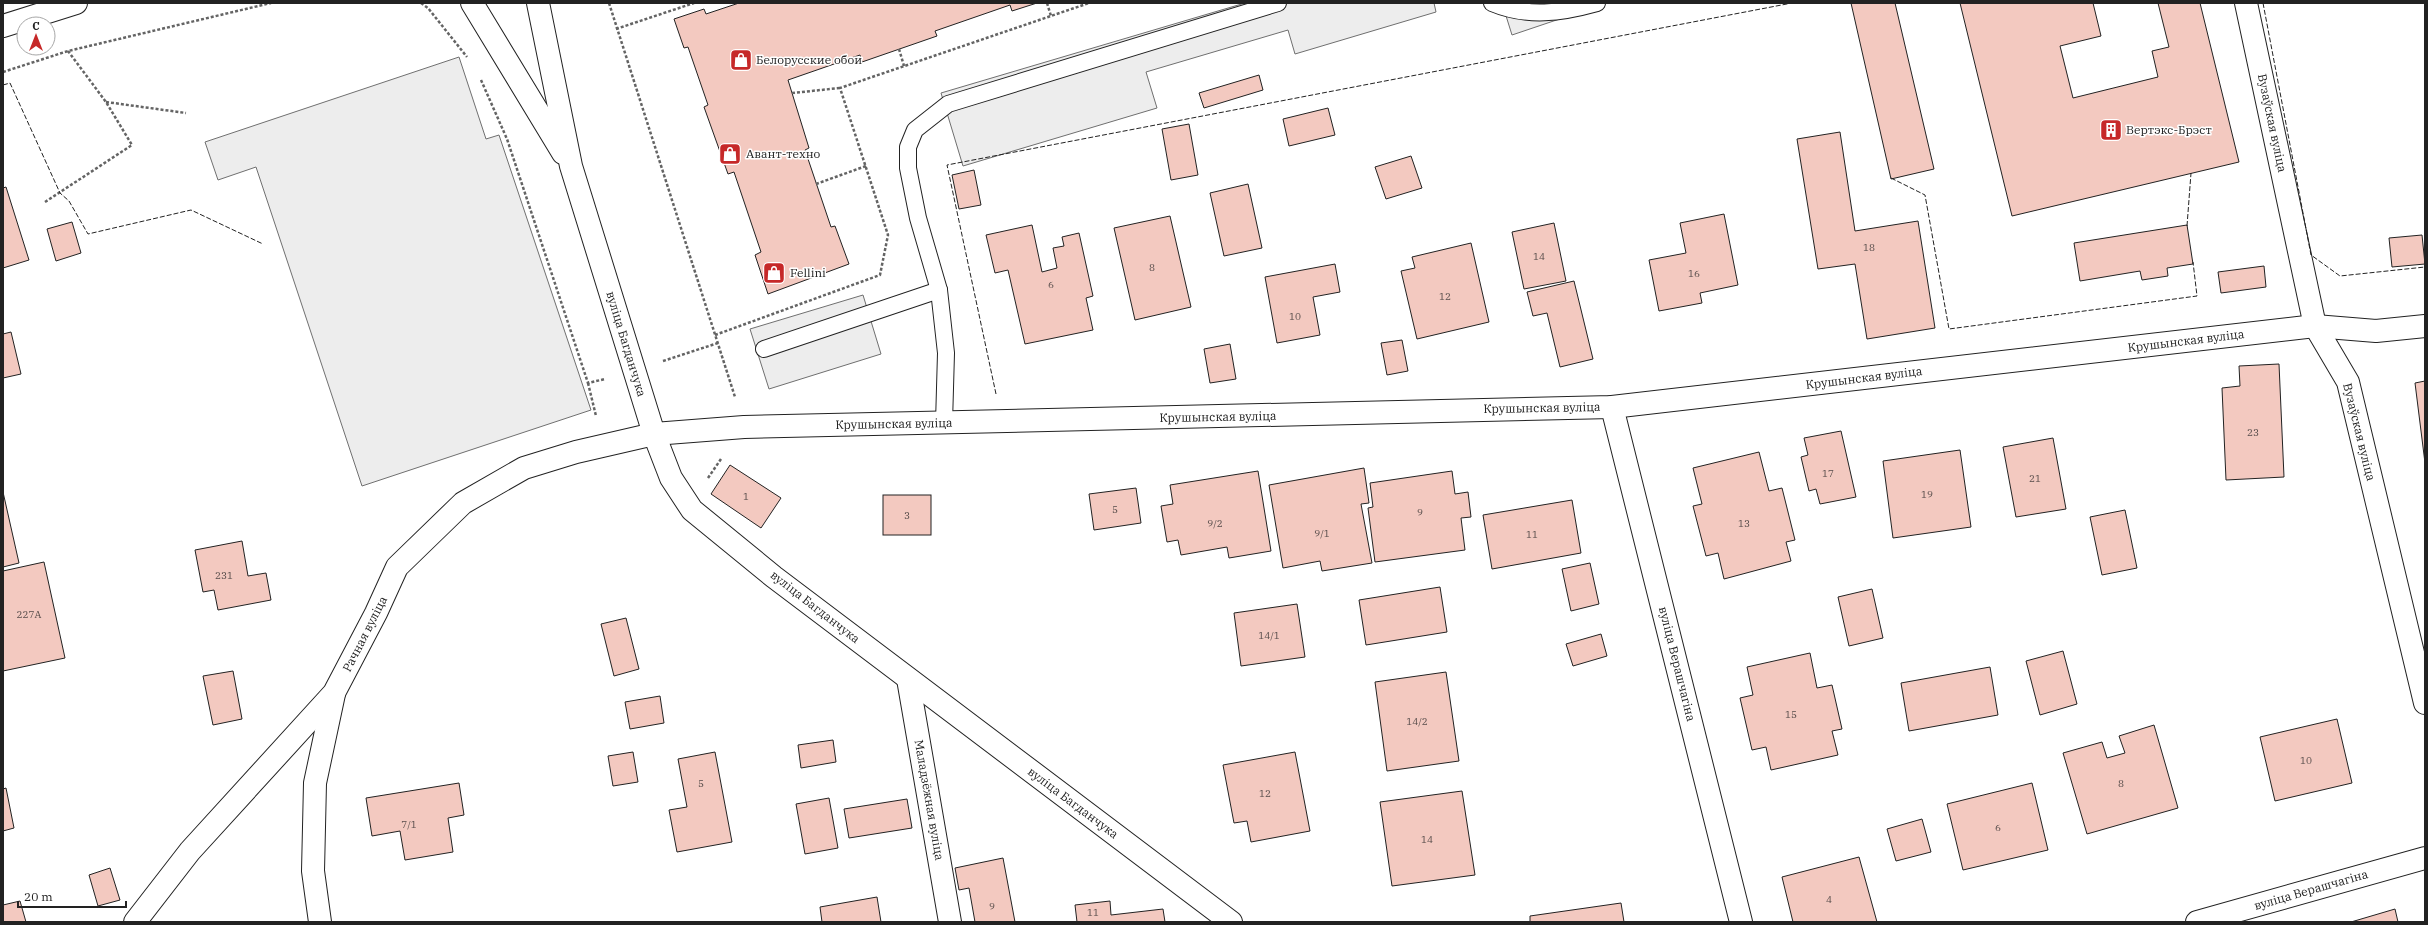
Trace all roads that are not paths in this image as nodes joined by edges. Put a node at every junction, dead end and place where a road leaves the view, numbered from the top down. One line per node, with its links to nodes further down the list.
1 (76, 3): 8 (street)
2 (472, 3): 9 (street, вуліца Багданчука)
3 (538, 3): 9 (street, вуліца Багданчука)
4 (1278, 3): 10 (lane)
5 (1492, 3): 6 (lane)
6 (1598, 3)
7 (2246, 3): 11 (street, Вузаўская вуліца)
8 (3, 26)
9 (571, 166): 16 (street, вуліца Багданчука)
10 (938, 290): 13 (lane); 15 (lane)
11 (2315, 326): 12 (street, Крушынская вуліца); 14 (street, Крушынская вуліца); 19 (street, Вузаўская вуліца)
12 (2425, 326)
13 (764, 349)
14 (1612, 407): 15 (street, Крушынская вуліца); 25 (street, вуліца Верашчагіна)
15 (944, 424): 16 (street, Крушынская вуліца)
16 (654, 434): 17 (street, вуліца Багданчука); 18 (street, Рачная вуліца)
17 (908, 679): 23 (street, Маладзёжная вуліца); 24 (street, вуліца Багданчука)
18 (334, 693): 21 (street, Рачная вуліца); 22 (street)
19 (2425, 703)
20 (2425, 858): 26 (street, вуліца Верашчагіна)
21 (135, 922)
22 (320, 922)
23 (950, 922)
24 (1231, 922)
25 (1741, 922)
26 (2197, 922)

